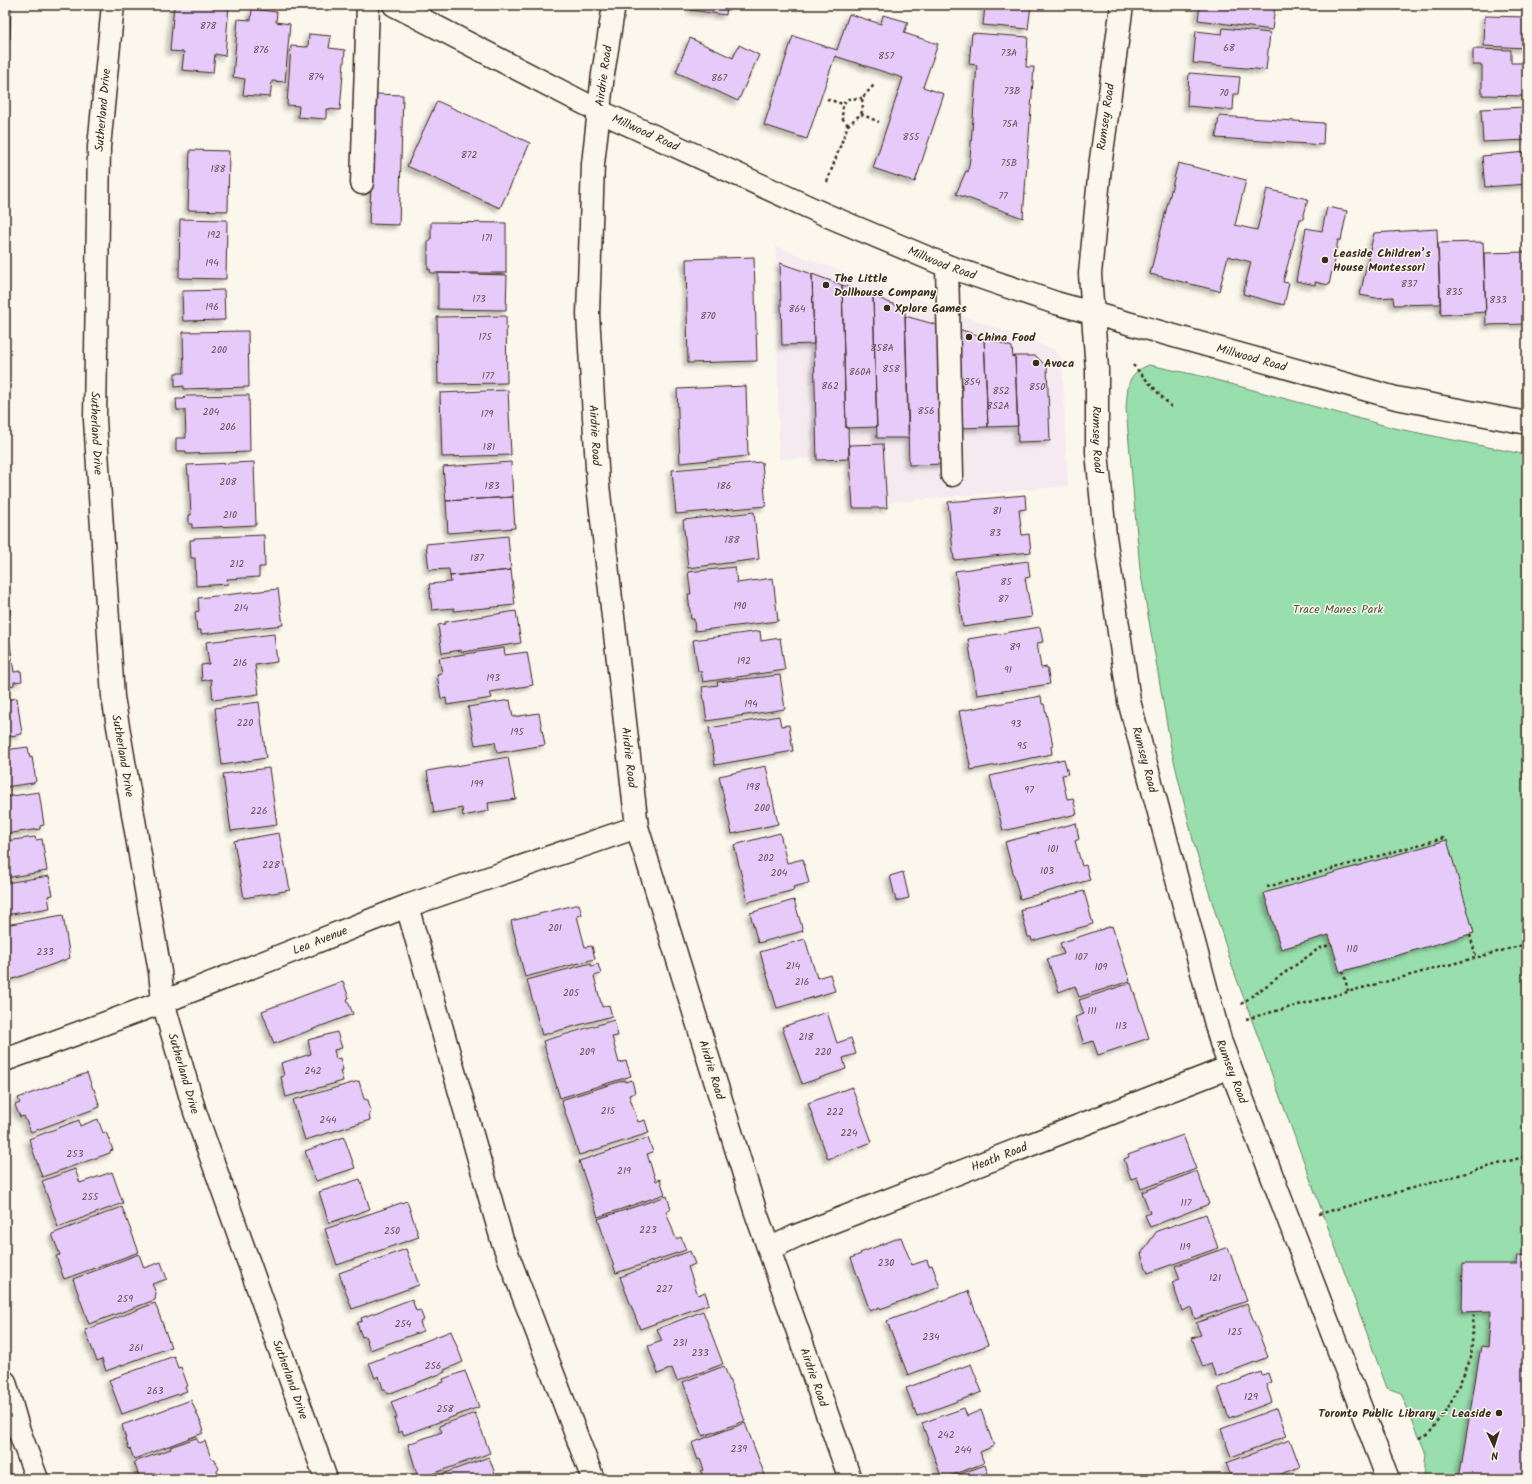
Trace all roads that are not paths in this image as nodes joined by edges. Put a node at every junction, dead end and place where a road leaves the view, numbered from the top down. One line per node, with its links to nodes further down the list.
1 (113, 5): 14 (street, Sutherland Drive)
2 (368, 5): 7 (street)
3 (394, 5): 6 (street, Millwood Road)
4 (614, 5): 6 (street, Airdrie Road)
5 (1122, 5): 9 (street, Rumsey Road)
6 (599, 110): 8 (street, Millwood Road); 12 (street, Airdrie Road)
7 (362, 183)
8 (947, 266): 9 (street, Millwood Road); 11 (street)
9 (1092, 312): 10 (street, Millwood Road); 16 (street, Rumsey Road)
10 (1527, 423)
11 (952, 475)
12 (637, 826): 13 (street, Lea Avenue); 17 (street, Airdrie Road)
13 (407, 906): 14 (street, Lea Avenue); 21 (street)
14 (163, 1002): 15 (street, Lea Avenue); 20 (street, Sutherland Drive)
15 (5, 1060)
16 (1230, 1067): 17 (street, Heath Road); 23 (street, Rumsey Road)
17 (769, 1249): 22 (street, Airdrie Road)
18 (5, 1382): 19 (street)
19 (37, 1479)
20 (326, 1479)
21 (593, 1479)
22 (850, 1479)
23 (1388, 1479)

